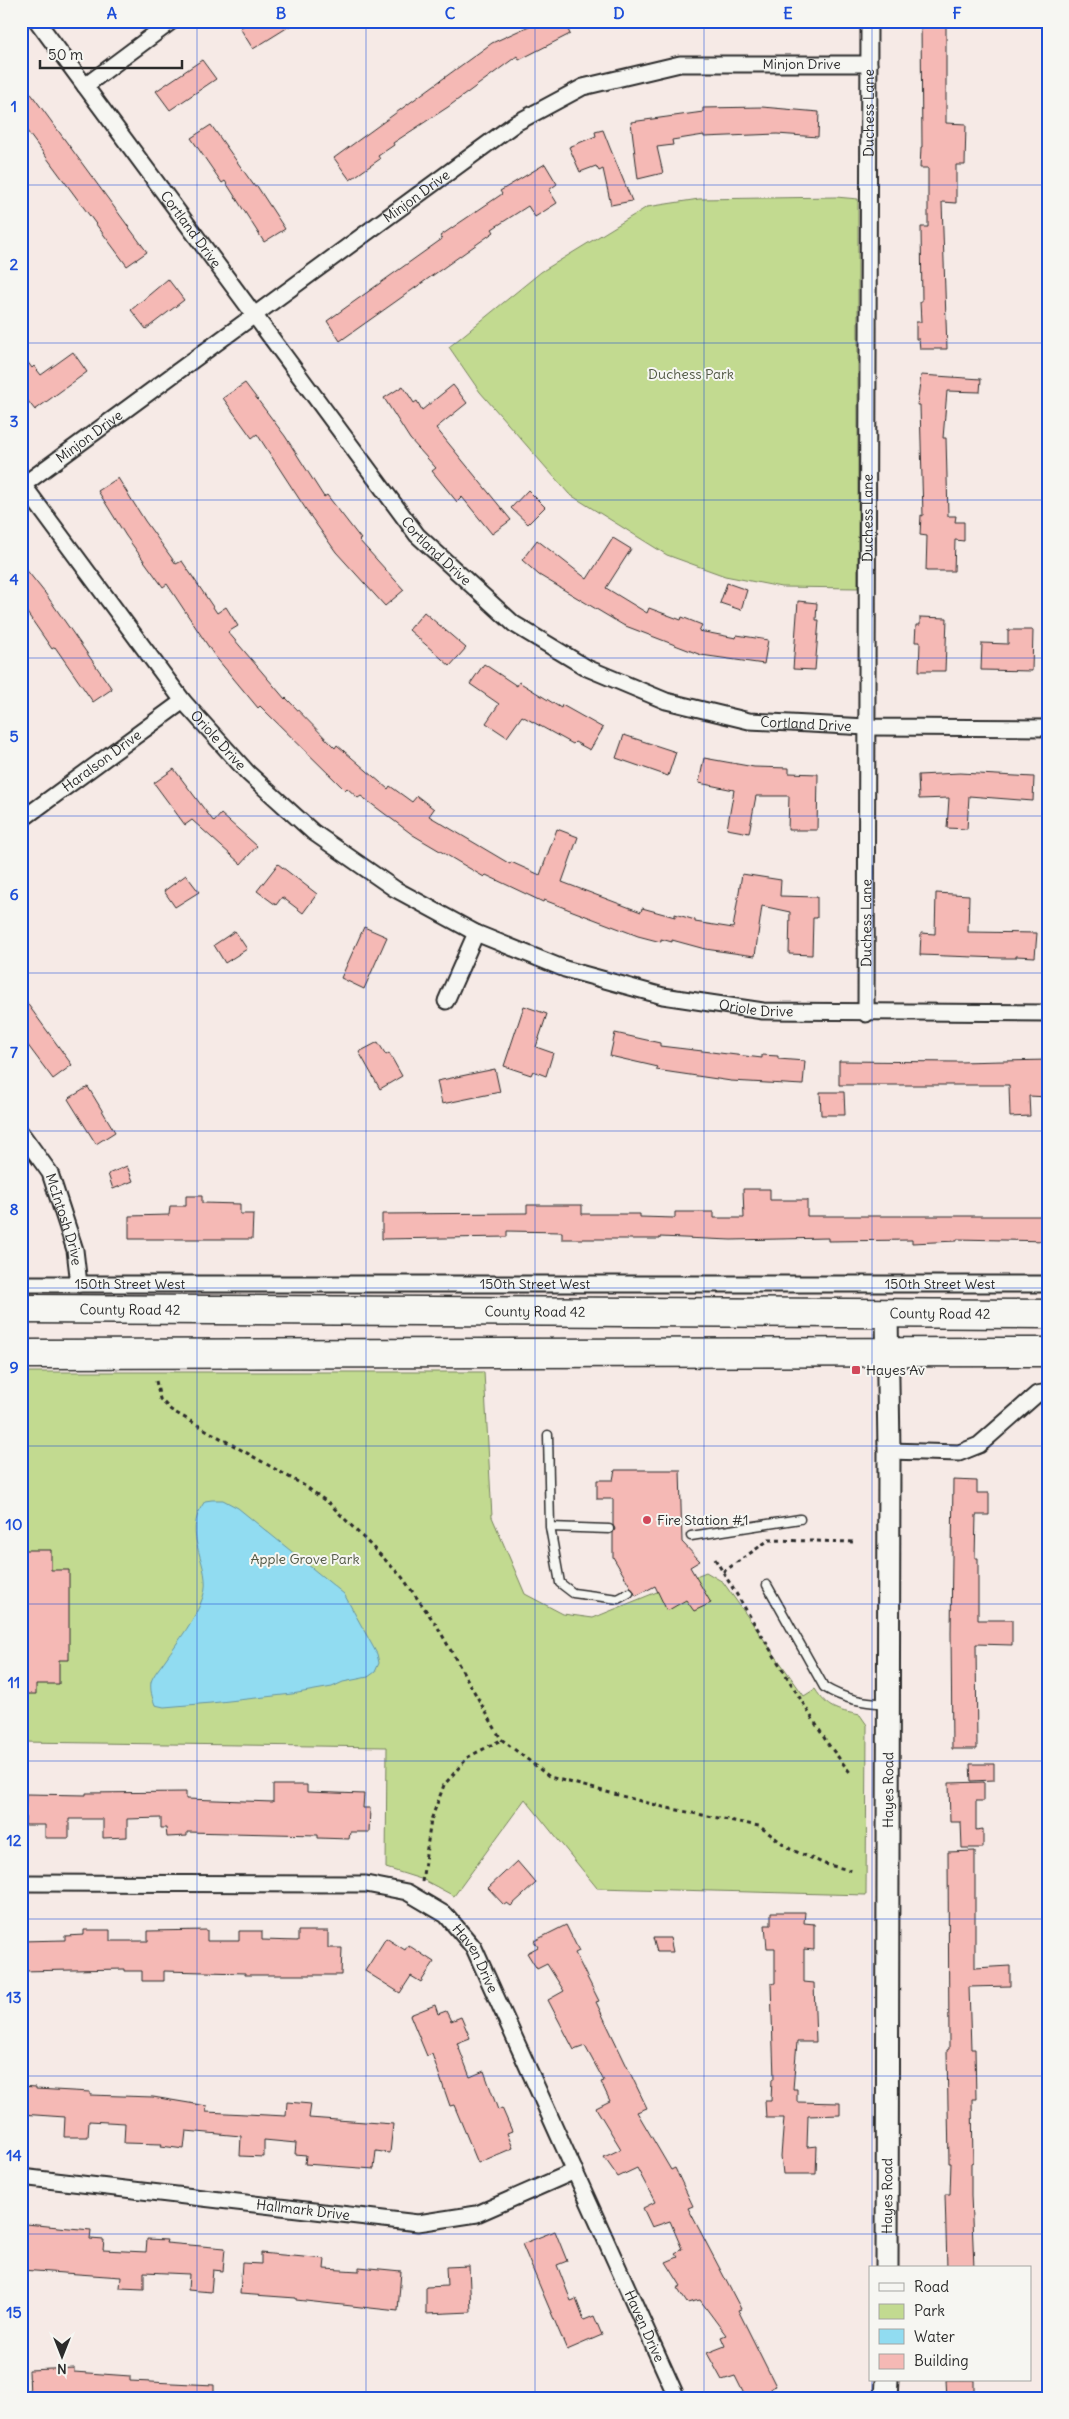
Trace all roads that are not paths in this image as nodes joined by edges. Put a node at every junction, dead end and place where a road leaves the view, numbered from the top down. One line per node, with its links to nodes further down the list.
1 (38, 21): 5 (street, Cortland Drive)
2 (172, 21): 5 (street)
3 (869, 21): 4 (street, Duchess Lane)
4 (868, 64): 6 (street, Minjon Drive); 9 (street, Duchess Lane)
5 (85, 86): 6 (street, Cortland Drive)
6 (254, 316): 7 (street, Minjon Drive); 9 (street, Cortland Drive)
7 (22, 484): 8 (street, Oriole Drive)
8 (183, 701): 11 (street, Haralson Drive); 12 (street, Oriole Drive)
9 (867, 728): 10 (street, Cortland Drive); 15 (street, Duchess Lane)
10 (1048, 728)
11 (21, 820)
12 (476, 934): 13 (street); 15 (street, Oriole Drive)
13 (446, 1001)
14 (1048, 1013): 15 (street, Oriole Drive)
15 (866, 1014)
16 (21, 1133): 18 (street, McIntosh Drive)
17 (21, 1284): 18 (street, 150th Street West)
18 (79, 1284): 19 (street, 150th Street West)
19 (1048, 1284)
20 (21, 1309): 21 (highway, County Road 42)
21 (887, 1314): 22 (highway, County Road 42); 24 (street, Hayes Road)
22 (1048, 1314)
23 (1048, 1352): 24 (highway)
24 (887, 1353): 25 (highway); 28 (street, Hayes Road)
25 (21, 1354)
26 (1048, 1392): 28 (street)
27 (548, 1435): 30 (lane)
28 (889, 1451): 35 (street, Hayes Road)
29 (800, 1520): 32 (lane)
30 (550, 1527): 31 (lane); 34 (lane)
31 (609, 1529)
32 (692, 1536)
33 (767, 1585): 35 (lane)
34 (629, 1593)
35 (889, 1705): 39 (street, Hayes Road)
36 (21, 1883): 37 (street, Haven Drive)
37 (575, 2171): 38 (street, Hallmark Drive); 41 (street, Haven Drive)
38 (21, 2177)
39 (887, 2266)
40 (887, 2382): 42 (street)
41 (677, 2398)
42 (886, 2398)

